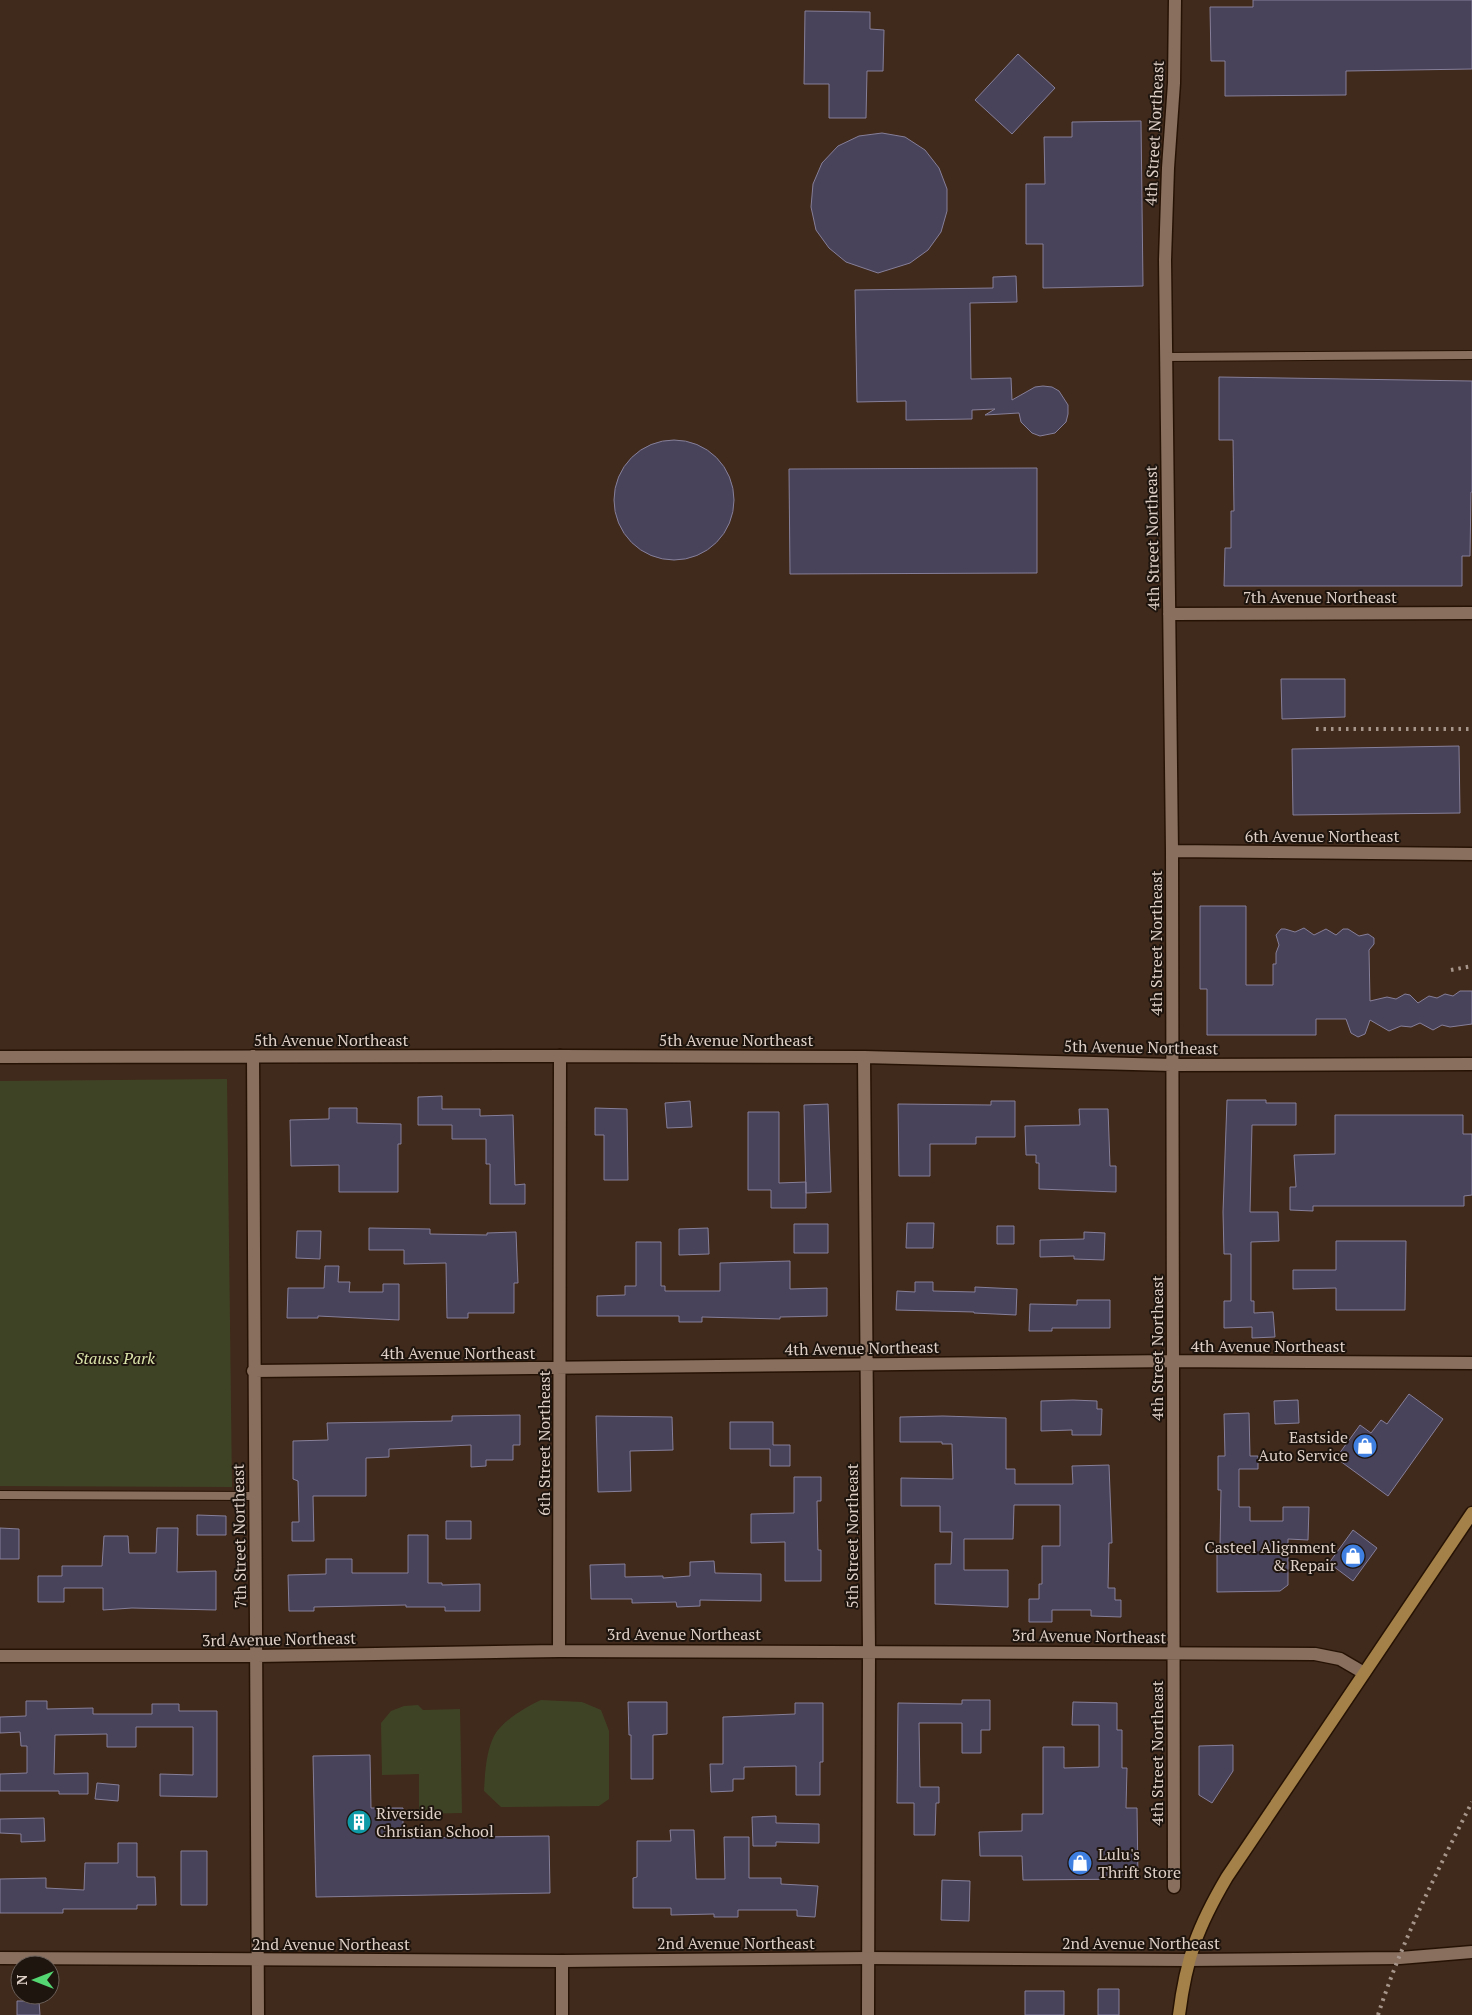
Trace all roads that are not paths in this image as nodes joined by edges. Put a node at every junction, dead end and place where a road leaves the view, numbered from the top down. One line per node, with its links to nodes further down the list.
1 (1175, 0): 3 (street, 4th Street Northeast)
2 (1472, 355): 3 (lane)
3 (1166, 357): 5 (street, 4th Street Northeast)
4 (1472, 613): 5 (street, 7th Avenue Northeast)
5 (1169, 614): 6 (street, 4th Street Northeast)
6 (1172, 852): 7 (street, 6th Avenue Northeast); 13 (street, 4th Street Northeast)
7 (1472, 854)
8 (253, 1056): 9 (street, 5th Avenue Northeast); 10 (street, 5th Avenue Northeast); 18 (street, 7th Street Northeast)
9 (560, 1056): 11 (street, 5th Avenue Northeast); 17 (street, 6th Street Northeast)
10 (0, 1057)
11 (864, 1057): 13 (street, 5th Avenue Northeast); 16 (street, 5th Street Northeast)
12 (1472, 1064): 13 (street, 5th Avenue Northeast)
13 (1172, 1065): 14 (street, 4th Street Northeast)
14 (1173, 1361): 15 (street, 4th Avenue Northeast); 16 (street, 4th Avenue Northeast); 24 (street, 4th Street Northeast)
15 (1472, 1363)
16 (866, 1364): 17 (street, 4th Avenue Northeast); 23 (street, 5th Street Northeast)
17 (560, 1368): 18 (street, 4th Avenue Northeast); 22 (street, 6th Street Northeast)
18 (253, 1371): 20 (street, 7th Street Northeast)
19 (0, 1495): 20 (lane)
20 (255, 1496): 26 (street, 7th Street Northeast)
21 (1472, 1513): 27 (main road)
22 (559, 1651): 23 (street, 3rd Avenue Northeast); 26 (street, 3rd Avenue Northeast)
23 (869, 1651): 24 (street, 3rd Avenue Northeast); 31 (street, 5th Street Northeast)
24 (1173, 1653): 27 (street, 3rd Avenue Northeast); 28 (street, 4th Street Northeast)
25 (0, 1656): 26 (street, 3rd Avenue Northeast)
26 (257, 1656): 32 (street, 7th Street Northeast)
27 (1364, 1673): 33 (main road)
28 (1174, 1887)
29 (1472, 1952): 33 (street, 2nd Avenue Northeast)
30 (0, 1958): 32 (street, 2nd Avenue Northeast)
31 (868, 1958): 33 (street, 2nd Avenue Northeast); 34 (street, 2nd Avenue Northeast); 37 (street, 5th Street Northeast)
32 (258, 1960): 34 (street, 2nd Avenue Northeast); 35 (street, 7th Street Northeast)
33 (1188, 1960): 38 (main road)
34 (562, 1961): 36 (street)
35 (258, 2015)
36 (562, 2015)
37 (868, 2015)
38 (1179, 2015)

